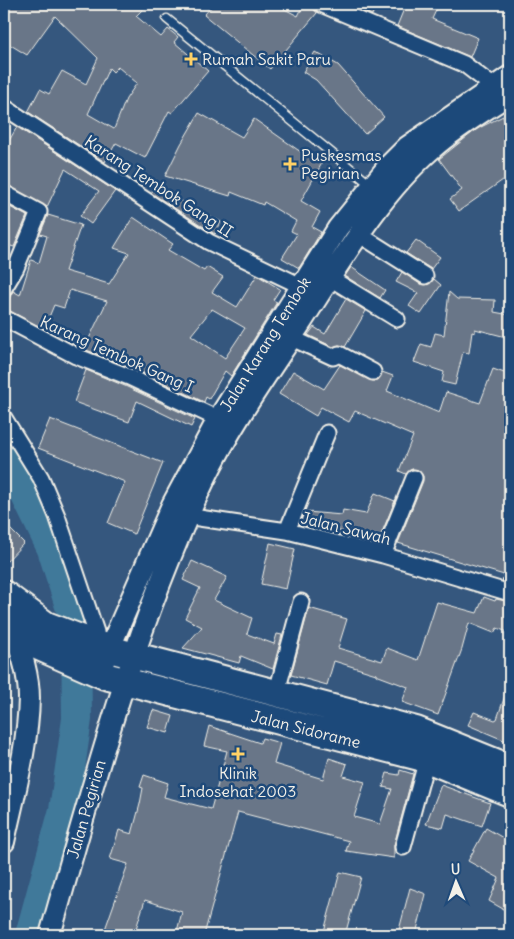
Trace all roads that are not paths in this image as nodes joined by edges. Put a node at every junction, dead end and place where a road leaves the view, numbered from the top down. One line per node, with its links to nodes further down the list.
1 (321, 4): 3 (street)
2 (167, 19): 5 (lane)
3 (505, 86): 5 (main road, Jalan Karang Tembok); 7 (main road, Jalan Karang Tembok)
4 (4, 107): 11 (street, Karang Tembok Gang II)
5 (372, 185): 7 (lane); 11 (main road, Jalan Karang Tembok)
6 (4, 193): 12 (street)
7 (386, 199): 8 (main road, Jalan Karang Tembok)
8 (360, 235): 9 (street); 10 (main road, Jalan Karang Tembok)
9 (425, 276)
10 (330, 278): 14 (street); 16 (main road, Jalan Karang Tembok)
11 (301, 286): 15 (main road, Jalan Karang Tembok)
12 (4, 288)
13 (4, 318): 19 (street, Karang Tembok Gang I)
14 (397, 319)
15 (273, 329): 16 (street); 19 (main road, Jalan Karang Tembok)
16 (290, 338): 17 (street); 22 (main road, Jalan Karang Tembok)
17 (373, 372)
18 (4, 418): 29 (street)
19 (218, 419): 22 (main road, Jalan Karang Tembok)
20 (327, 433): 23 (street)
21 (414, 478): 24 (street)
22 (178, 515): 23 (street, Jalan Sawah); 29 (main road, Jalan Karang Tembok)
23 (287, 531): 24 (street, Jalan Sawah)
24 (383, 555): 26 (street, Jalan Sawah)
25 (4, 594): 29 (highway)
26 (510, 594)
27 (301, 602): 31 (street)
28 (9, 626): 29 (highway); 35 (main road)
29 (93, 655): 30 (highway, Jalan Sidorame); 31 (highway, Jalan Sidorame)
30 (123, 682): 32 (highway, Jalan Sidorame); 37 (main road, Jalan Pegirian)
31 (276, 695): 33 (highway, Jalan Sidorame)
32 (427, 759): 34 (highway, Jalan Sidorame); 36 (street)
33 (510, 768)
34 (510, 793)
35 (4, 842)
36 (403, 847)
37 (50, 935)

